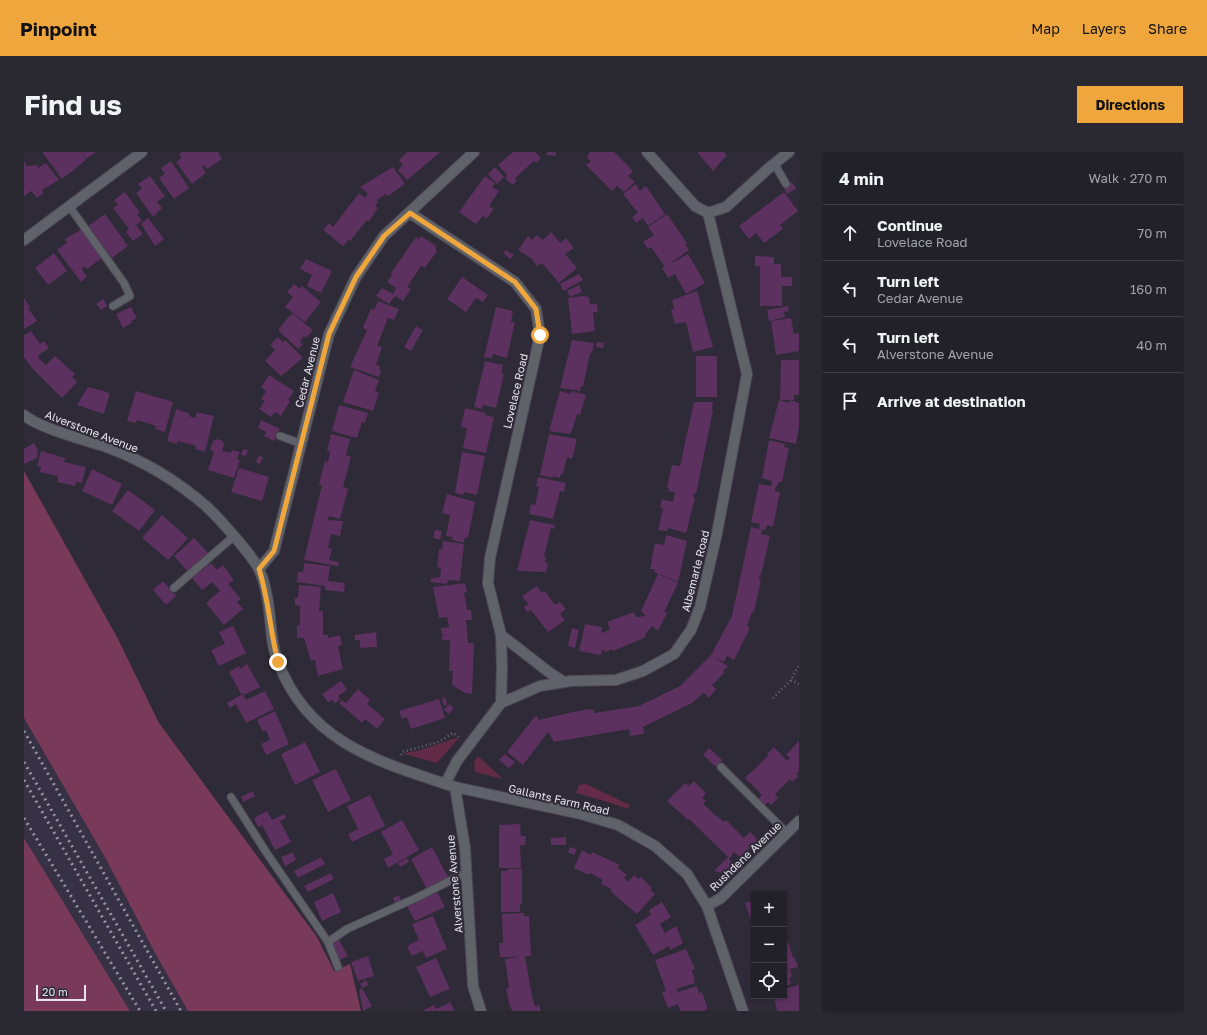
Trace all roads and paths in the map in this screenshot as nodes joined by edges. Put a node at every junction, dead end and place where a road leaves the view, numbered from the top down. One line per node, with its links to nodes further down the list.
1 (142, 152): 6 (street)
2 (647, 152): 8 (street)
3 (468, 154): 7 (street, Cedar Avenue)
4 (781, 156): 5 (lane); 8 (street)
5 (786, 184)
6 (69, 206): 9 (street); 10 (lane)
7 (410, 213): 13 (street, Cedar Avenue); 17 (street, Lovelace Road)
8 (708, 213): 20 (street, Albemarle Road)
9 (24, 240)
10 (113, 306)
11 (24, 415): 14 (street, Alverstone Avenue)
12 (280, 436): 13 (lane)
13 (302, 444): 15 (street, Cedar Avenue)
14 (233, 537): 15 (street, Alverstone Avenue); 16 (lane)
15 (259, 569): 26 (street, Alverstone Avenue)
16 (174, 588)
17 (500, 635): 20 (street); 23 (street, Lovelace Road)
18 (799, 664): 19 (path)
19 (792, 680): 21 (path); 22 (path)
20 (564, 682): 23 (street, Albemarle Road)
21 (799, 684)
22 (773, 698)
23 (501, 703): 24 (street, Albemarle Road)
24 (470, 743): 26 (path); 27 (street, Albemarle Road)
25 (721, 767): 30 (lane)
26 (397, 768): 27 (street, Alverstone Avenue)
27 (450, 786): 31 (street, Alverstone Avenue); 32 (street, Gallants Farm Road)
28 (231, 797): 33 (lane)
29 (799, 820): 30 (street, Rushdene Avenue)
30 (787, 833): 32 (street, Rushdene Avenue)
31 (467, 872): 33 (lane); 35 (street, Alverstone Avenue)
32 (707, 906): 36 (street, Gallants Farm Road)
33 (328, 942): 34 (lane)
34 (338, 967)
35 (480, 1011)
36 (743, 1011)

